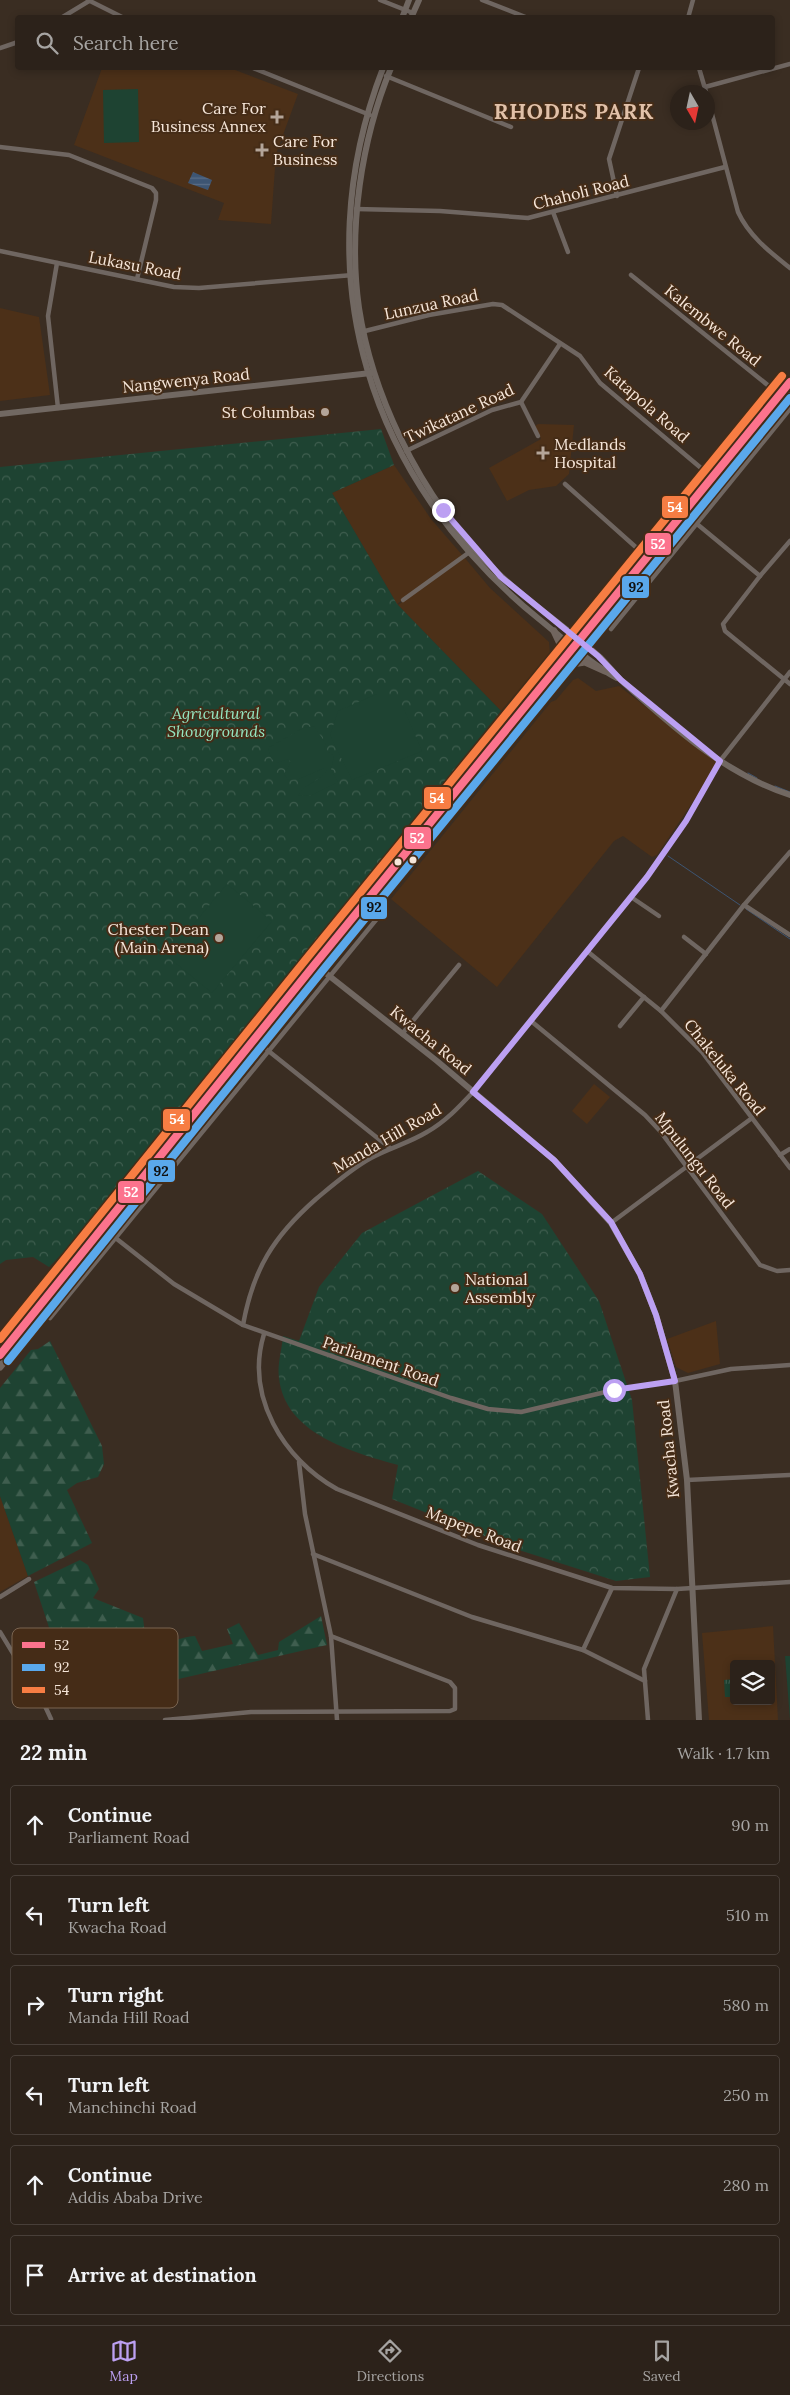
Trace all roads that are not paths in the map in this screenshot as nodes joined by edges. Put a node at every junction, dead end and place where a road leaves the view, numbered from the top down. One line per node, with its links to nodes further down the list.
1 (89, 0): 8 (street); 9 (street)
2 (380, 0): 7 (street)
3 (409, 0): 7 (main road)
4 (419, 0): 11 (main road)
5 (482, 0): 12 (street)
6 (693, 0): 13 (street)
7 (405, 10): 10 (main road); 11 (street)
8 (66, 15)
9 (118, 15)
10 (403, 15)
11 (412, 15)
12 (520, 15)
13 (689, 15)
14 (15, 43): 15 (street)
15 (0, 48)
16 (790, 64): 17 (street)
17 (775, 68)
18 (258, 70): 25 (street)
19 (638, 70): 31 (street)
20 (700, 70): 23 (street)
21 (768, 70): 24 (street)
22 (383, 72): 25 (main road); 26 (main road); 27 (street)
23 (703, 85)
24 (711, 85)
25 (366, 113): 26 (street); 32 (main road)
26 (374, 117): 32 (main road)
27 (511, 127)
28 (715, 127): 30 (street)
29 (0, 147): 40 (street)
30 (725, 168): 31 (street, Chaholi Road); 37 (street)
31 (617, 196): 33 (street, Chaholi Road)
32 (353, 209): 33 (street, Chaholi Road); 38 (main road)
33 (553, 212): 35 (street)
34 (0, 251): 36 (street, Lukasu Road)
35 (568, 252)
36 (57, 263): 40 (street, Lukasu Road); 52 (street)
37 (790, 268)
38 (353, 275): 40 (street, Lukasu Road); 42 (main road)
39 (630, 275): 48 (street, Kalembwe Road)
40 (137, 279)
41 (509, 308): 42 (street, Lunzua Road); 43 (street, Katapola Road)
42 (361, 333): 44 (main road); 45 (main road)
43 (560, 344): 50 (street, Twikatane Road); 57 (street, Katapola Road)
44 (365, 362): 45 (main road); 46 (main road)
45 (372, 373): 46 (main road, Nangwenya Road); 56 (main road)
46 (357, 375): 52 (main road, Nangwenya Road)
47 (790, 382): 48 (main road)
48 (780, 394): 57 (main road)
49 (790, 396): 51 (main road)
50 (521, 402): 55 (street); 56 (street, Twikatane Road)
51 (782, 405): 53 (street); 59 (main road)
52 (58, 408): 54 (main road, Nangwenya Road)
53 (790, 410): 61 (street)
54 (0, 414)
55 (538, 436)
56 (404, 452): 63 (main road)
57 (714, 478): 59 (street, Katapola Road); 64 (main road)
58 (565, 484): 64 (street)
59 (720, 484): 60 (main road)
60 (691, 519): 61 (street); 72 (main road)
61 (698, 524): 65 (street); 67 (street)
62 (790, 541): 65 (street)
63 (472, 551): 66 (street); 68 (main road); 70 (main road)
64 (648, 558): 69 (main road)
65 (760, 576): 78 (street)
66 (403, 600)
67 (612, 629)
68 (554, 631): 71 (main road); 73 (main road)
69 (585, 634): 70 (main road); 71 (main road)
70 (572, 636): 71 (main road)
71 (577, 644): 72 (main road); 73 (main road)
72 (584, 649): 74 (main road); 75 (main road); 77 (main road)
73 (561, 664): 91 (main road)
74 (572, 664): 75 (main road); 93 (main road)
75 (606, 671): 77 (main road)
76 (790, 672): 78 (street, Manda Hill Road)
77 (621, 680): 80 (main road)
78 (784, 680): 79 (street); 80 (street, Manda Hill Road)
79 (790, 684)
80 (720, 761): 81 (main road); 83 (street, Manda Hill Road)
81 (790, 795)
82 (790, 852): 84 (street)
83 (631, 896): 86 (street); 89 (street, Manda Hill Road)
84 (744, 905): 87 (street); 90 (street)
85 (380, 915): 94 (street)
86 (659, 916)
87 (790, 935)
88 (684, 937): 90 (street)
89 (587, 951): 95 (street, Chakeluka Road); 97 (street, Manda Hill Road)
90 (706, 954): 96 (street)
91 (315, 964): 93 (main road, Kwacha Road); 117 (main road)
92 (459, 965): 99 (street)
93 (322, 970): 94 (main road, Kwacha Road); 100 (main road)
94 (330, 976): 99 (main road, Kwacha Road); 101 (street)
95 (644, 997): 96 (street, Chakeluka Road); 98 (street)
96 (661, 1011): 103 (street, Chakeluka Road)
97 (531, 1021): 102 (street, Manda Hill Road); 107 (street, Mpulungu Road)
98 (620, 1026)
99 (402, 1034): 102 (main road, Kwacha Road)
100 (261, 1045): 101 (street); 110 (main road)
101 (268, 1051): 104 (street); 111 (street)
102 (473, 1092): 104 (street, Manda Hill Road); 109 (main road, Kwacha Road)
103 (752, 1118): 106 (street, Chakeluka Road); 107 (street)
104 (390, 1148): 114 (street, Manda Hill Road)
105 (790, 1149): 106 (street)
106 (780, 1155): 108 (street, Chakeluka Road)
107 (687, 1167): 109 (street); 112 (street, Mpulungu Road)
108 (790, 1168)
109 (611, 1222): 123 (main road, Kwacha Road)
110 (108, 1232): 111 (street, Parliament Road); 115 (main road)
111 (116, 1239): 113 (street); 114 (street, Parliament Road)
112 (790, 1270)
113 (50, 1318)
114 (243, 1325): 116 (street, Parliament Road)
115 (29, 1331): 121 (main road); 122 (main road)
116 (264, 1334): 123 (street, Parliament Road); 124 (street, Mapepe Road)
117 (11, 1340): 118 (main road); 119 (main road)
118 (0, 1350)
119 (0, 1355)
120 (790, 1365): 123 (street, Parliament Road)
121 (0, 1367)
122 (0, 1374)
123 (675, 1381): 126 (main road, Kwacha Road)
124 (299, 1462): 127 (street); 130 (street, Mapepe Road)
125 (790, 1475): 126 (street)
126 (686, 1480): 131 (main road, Kwacha Road)
127 (313, 1554): 135 (street); 136 (street)
128 (29, 1579): 133 (street)
129 (790, 1582): 131 (street, Mapepe Road)
130 (612, 1588): 132 (street, Mapepe Road); 136 (street)
131 (692, 1588): 132 (street, Mapepe Road); 143 (main road, Kwacha Road)
132 (677, 1589): 138 (street)
133 (0, 1597)
134 (0, 1632): 137 (street)
135 (331, 1636): 139 (street); 139 (street)
136 (583, 1650): 138 (street)
137 (12, 1652)
138 (645, 1681): 142 (street)
139 (336, 1712): 140 (street); 141 (street)
140 (165, 1720)
141 (337, 1720)
142 (648, 1720)
143 (699, 1720)

